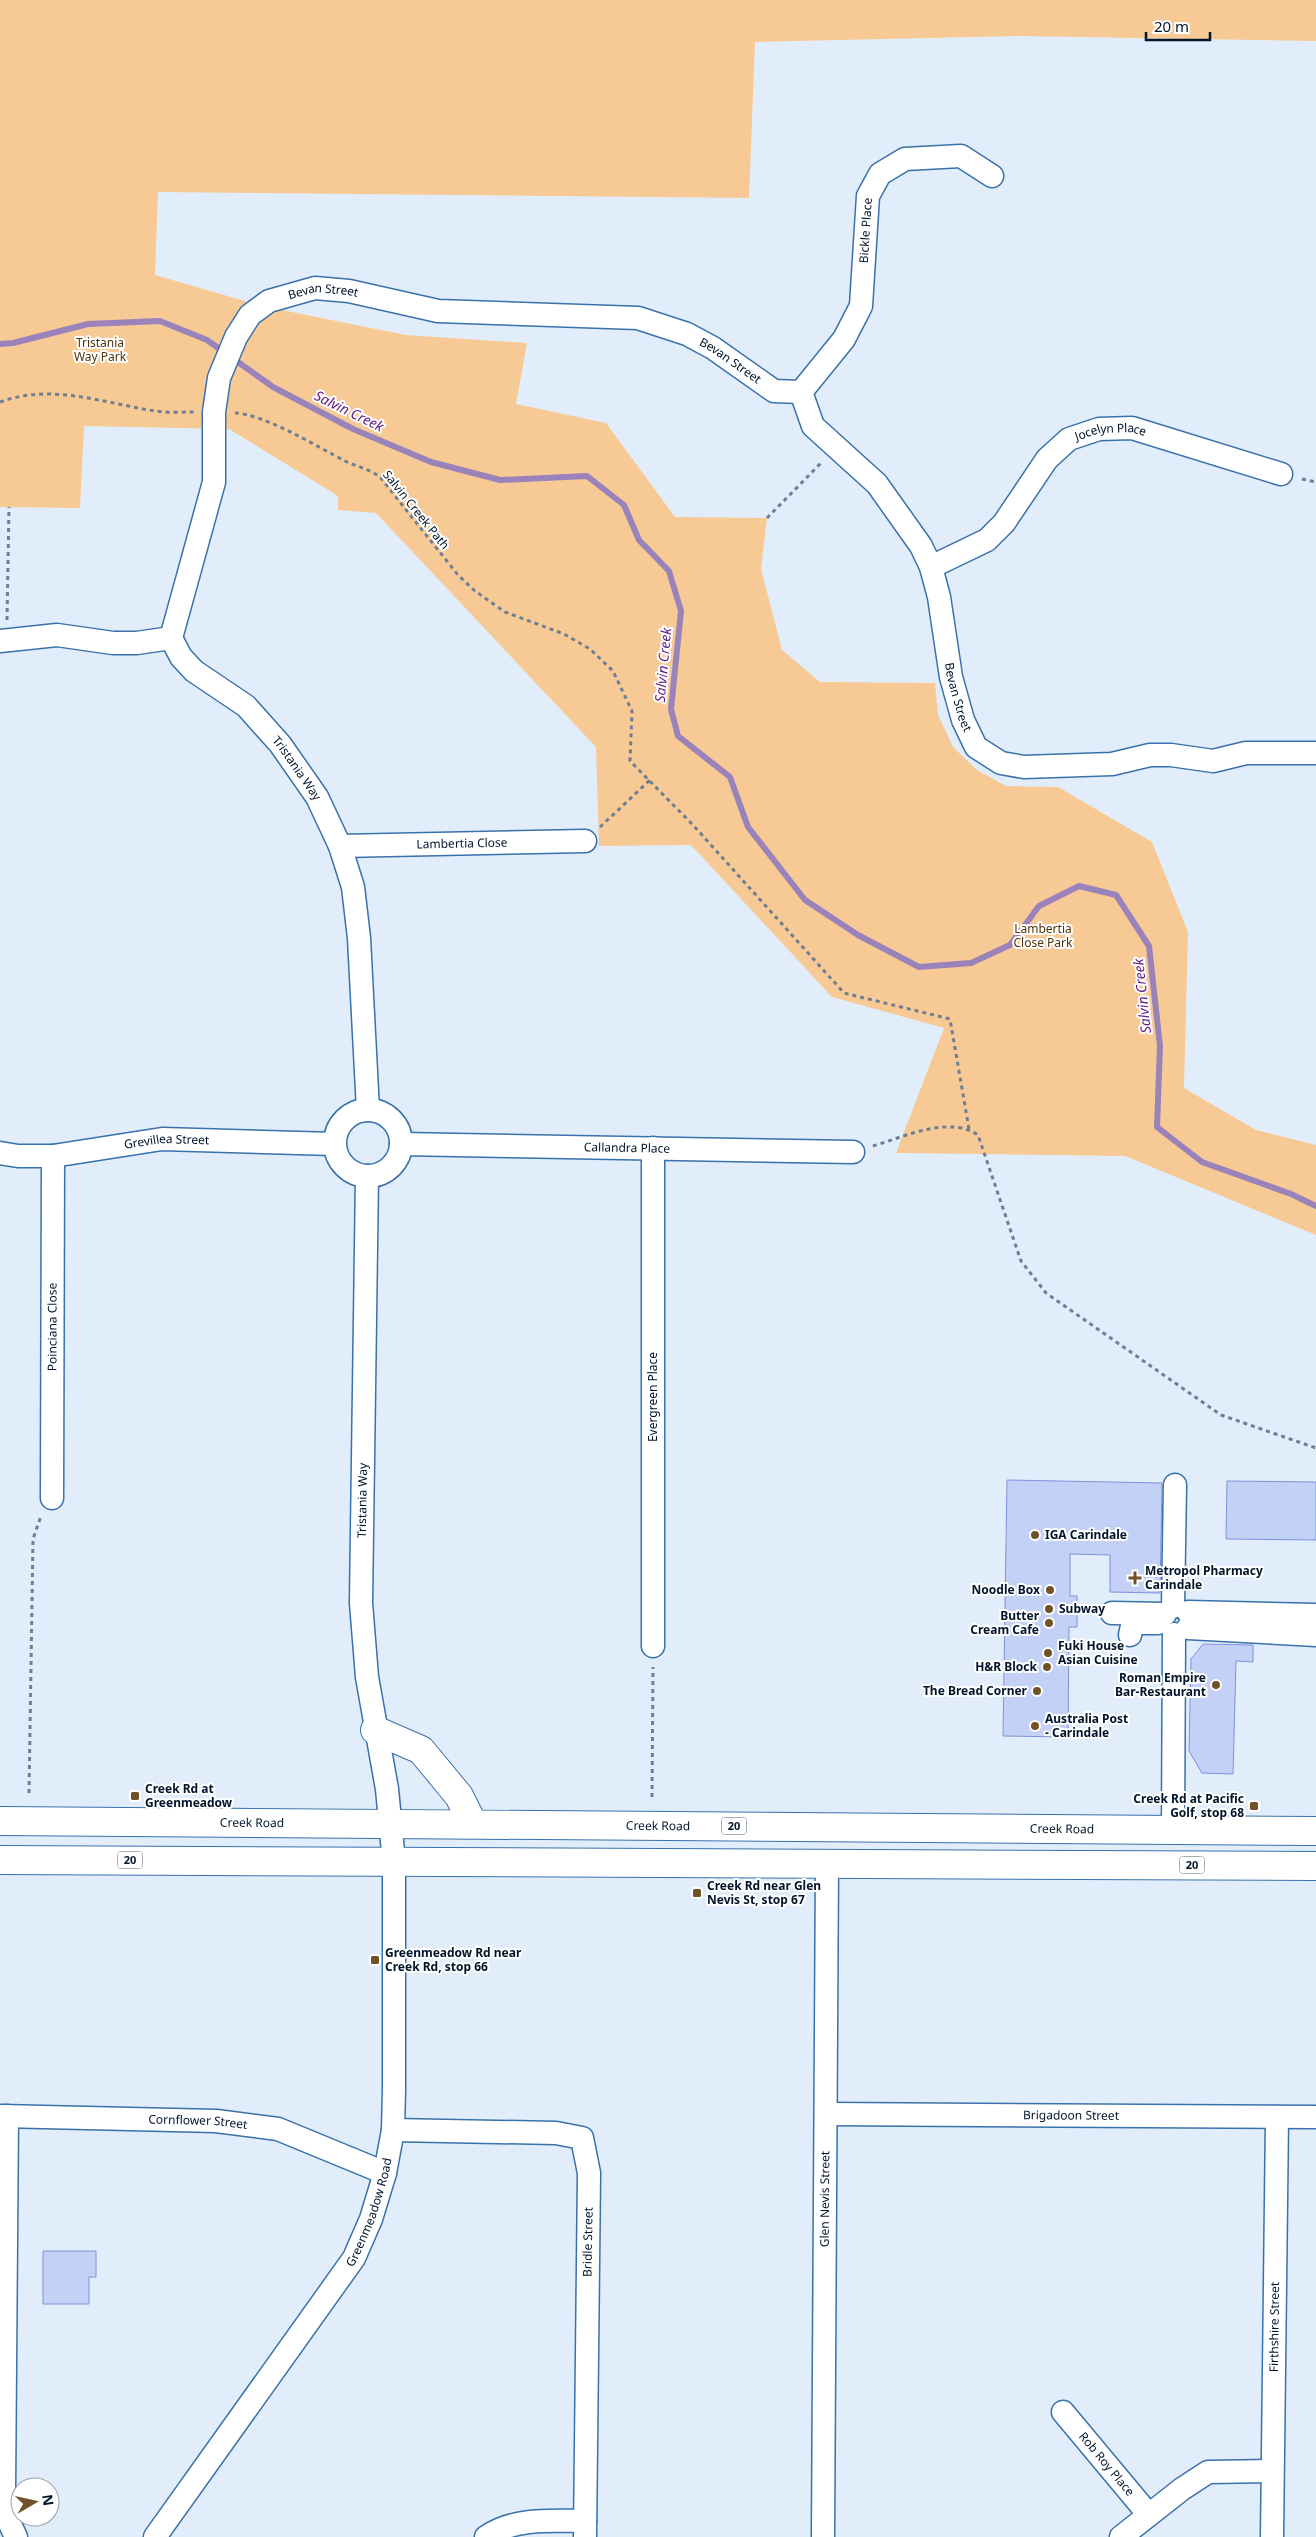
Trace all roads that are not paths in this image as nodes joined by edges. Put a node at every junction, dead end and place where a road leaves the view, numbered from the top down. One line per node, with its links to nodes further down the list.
1 (992, 176): 2 (street, Bickle Place)
2 (801, 392): 4 (street, Bevan Street); 5 (street, Bevan Street)
3 (1281, 474): 4 (street, Jocelyn Place)
4 (931, 567): 7 (street, Bevan Street)
5 (171, 638): 6 (street); 9 (street, Tristania Way)
6 (3, 641)
7 (1316, 753)
8 (585, 841): 9 (street, Lambertia Close)
9 (340, 846): 10 (street, Tristania Way)
10 (368, 1110): 11 (street); 12 (street)
11 (334, 1144): 16 (street, Grevillea Street); 17 (street)
12 (401, 1144): 13 (street, Callandra Place); 17 (street)
13 (653, 1148): 14 (street, Callandra Place); 25 (street, Evergreen Place)
14 (852, 1152)
15 (0, 1153): 16 (street, Grevillea Street)
16 (53, 1156): 19 (street, Poinciana Close)
17 (367, 1176): 26 (street, Tristania Way)
18 (1175, 1485): 22 (street)
19 (52, 1498)
20 (1305, 1610): 22 (street)
21 (1112, 1613): 22 (street)
22 (1176, 1620): 23 (street); 24 (street); 30 (street)
23 (1130, 1635)
24 (1316, 1635)
25 (653, 1646)
26 (375, 1730): 28 (street, Tristania Way); 29 (main road)
27 (0, 1821): 28 (main road, Creek Road / 20)
28 (391, 1824): 29 (main road, Creek Road / 20); 33 (street, Greenmeadow Road)
29 (474, 1824): 30 (main road, Creek Road / 20)
30 (1173, 1831): 31 (main road, Creek Road / 20)
31 (1316, 1831)
32 (0, 1860): 33 (main road, 20)
33 (394, 1862): 34 (main road, 20); 40 (street, Greenmeadow Road)
34 (827, 1863): 35 (main road, 20); 36 (street, Glen Nevis Street)
35 (1316, 1866)
36 (826, 2114): 38 (street, Brigadoon Street); 49 (street, Glen Nevis Street)
37 (3, 2116): 41 (street, Cornflower Street); 46 (street)
38 (1277, 2117): 39 (street, Brigadoon Street); 43 (street, Firthshire Street)
39 (1316, 2117)
40 (393, 2130): 41 (street, Greenmeadow Road); 45 (street, Bridle Street)
41 (385, 2173): 47 (street, Greenmeadow Road)
42 (1063, 2412): 44 (street, Rob Roy Place)
43 (1272, 2471): 44 (street); 51 (street, Firthshire Street)
44 (1149, 2515): 50 (street)
45 (585, 2529): 48 (street)
46 (16, 2537)
47 (155, 2537)
48 (486, 2537)
49 (823, 2537)
50 (1121, 2537)
51 (1272, 2537)

